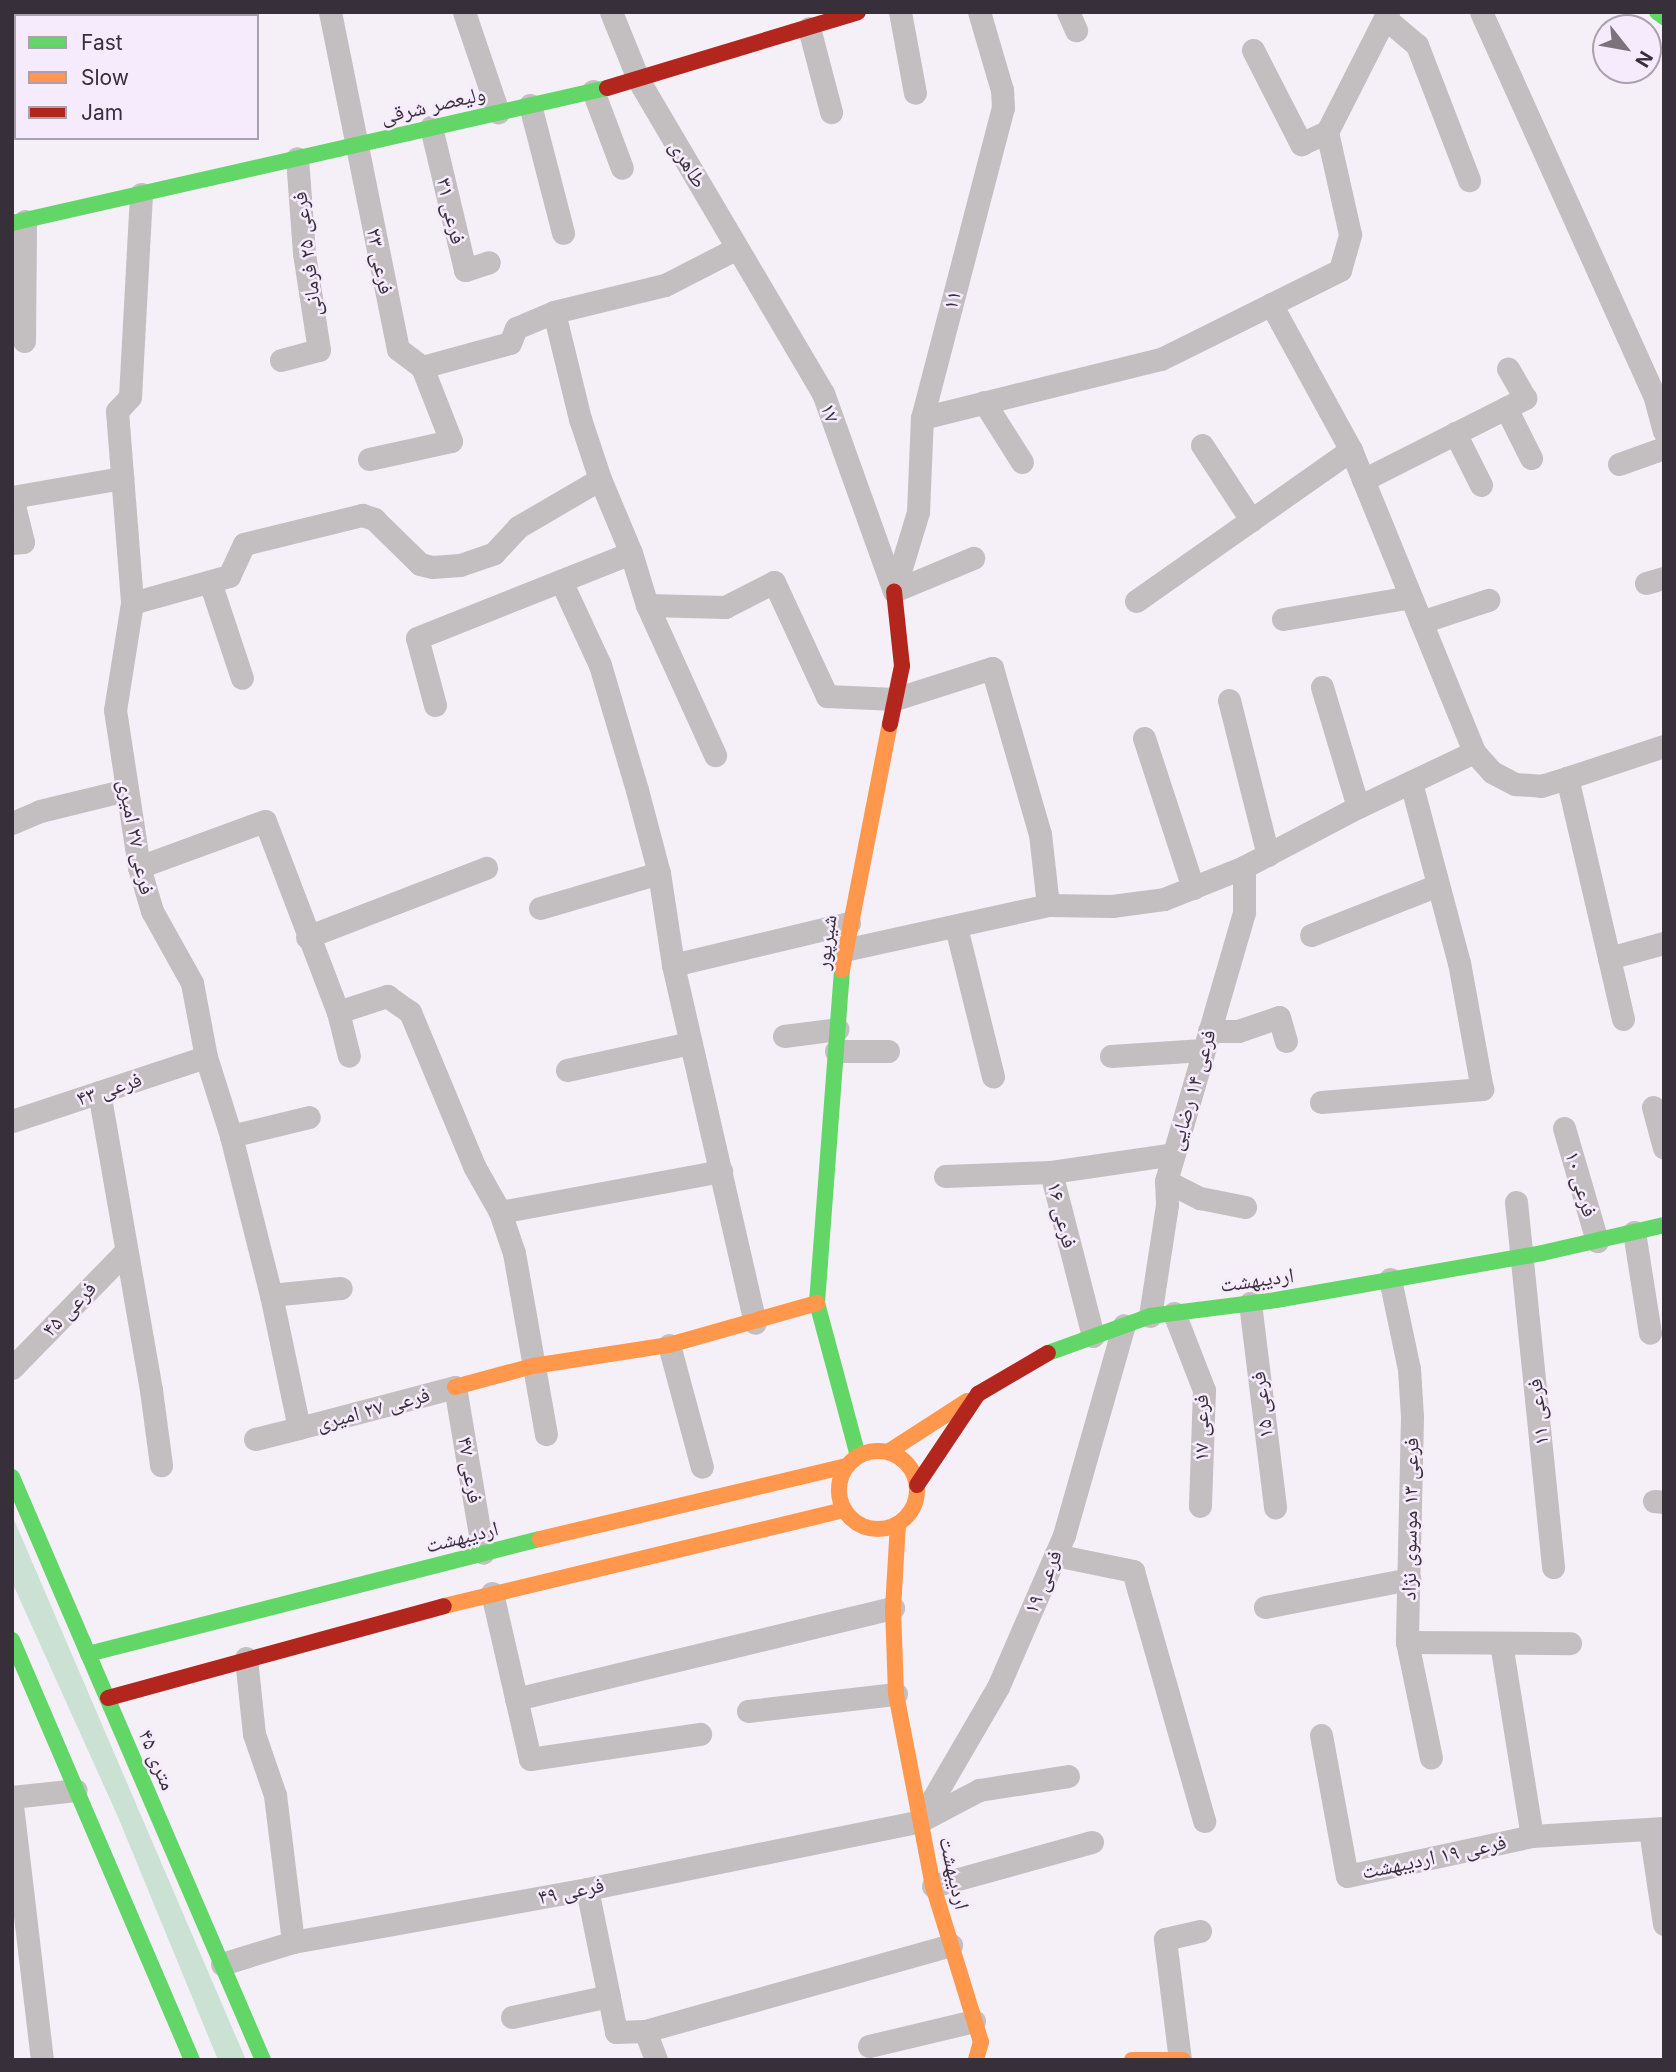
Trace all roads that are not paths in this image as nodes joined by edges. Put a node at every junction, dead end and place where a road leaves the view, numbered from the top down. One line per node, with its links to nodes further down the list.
1 (330, 12): 21 (street, فرعی ۲۳)
2 (464, 12): 17 (street)
3 (611, 12): 13 (street, طاهری)
4 (858, 12): 11 (main road, ولیعصر شرقی)
5 (900, 12): 15 (street)
6 (979, 12): 38 (street, ۱۱)
7 (1480, 12): 39 (street)
8 (1657, 12): 10 (main road)
9 (1387, 15): 20 (street); 24 (street)
10 (1664, 17)
11 (809, 27): 13 (main road, ولیعصر شرقی); 18 (street)
12 (1253, 50): 20 (street)
13 (639, 81): 14 (main road, ولیعصر شرقی); 28 (street, طاهری)
14 (593, 91): 16 (main road, ولیعصر شرقی); 23 (street)
15 (915, 93)
16 (530, 105): 17 (main road, ولیعصر شرقی); 27 (street)
17 (498, 112): 19 (main road, ولیعصر شرقی)
18 (831, 112)
19 (431, 127): 21 (main road, ولیعصر شرقی); 29 (street, فرعی ۳۱)
20 (1327, 132): 30 (street)
21 (356, 144): 22 (main road, ولیعصر شرقی); 34 (street, فرعی ۲۳)
22 (297, 158): 25 (main road, ولیعصر شرقی); 33 (street, فرعی ۲۵ فرمانی)
23 (622, 168)
24 (1469, 180)
25 (141, 194): 26 (main road, ولیعصر شرقی); 48 (street, فرعی ۲۷ امیری)
26 (19, 222): 32 (street)
27 (563, 233)
28 (737, 248): 31 (street); 58 (street, ۱۷)
29 (489, 262)
30 (1271, 304): 36 (street); 43 (street)
31 (554, 312): 34 (street); 49 (street)
32 (24, 341)
33 (281, 360)
34 (422, 367): 45 (street)
35 (1508, 368): 37 (street)
36 (984, 402): 38 (street); 46 (street)
37 (1506, 408): 40 (street); 44 (street)
38 (922, 418): 58 (street, ۱۱)
39 (1664, 431)
40 (1455, 433): 50 (street); 51 (street)
41 (1202, 445): 52 (street)
42 (1664, 448): 47 (street)
43 (1351, 450): 50 (street); 52 (street)
44 (1531, 458)
45 (369, 459)
46 (1022, 462)
47 (1619, 464)
48 (122, 478): 53 (street); 62 (street, فرعی ۲۷ امیری)
49 (600, 479): 54 (street); 57 (street)
50 (1363, 480): 59 (street)
51 (1481, 485)
52 (1251, 520): 61 (street)
53 (12, 543)
54 (631, 553): 56 (street); 63 (street)
55 (973, 558): 58 (street)
56 (561, 581): 70 (street); 84 (street)
57 (210, 582): 62 (street); 66 (street)
58 (894, 591): 68 (main road, شیرپور)
59 (1410, 597): 64 (street); 65 (street)
60 (1488, 600): 65 (street)
61 (1136, 601)
62 (132, 603): 77 (street, فرعی ۲۷ امیری)
63 (647, 605): 68 (street); 74 (street)
64 (1283, 620)
65 (1421, 622): 73 (street)
66 (243, 678)
67 (1322, 687): 78 (street)
68 (895, 699): 87 (street); 89 (main road, شیرپور)
69 (1229, 700): 80 (street)
70 (435, 705)
71 (1144, 738): 86 (street)
72 (1664, 746): 75 (street)
73 (1474, 752): 75 (street); 76 (street)
74 (715, 755)
75 (1567, 778): 95 (street)
76 (1411, 782): 78 (street); 85 (street)
77 (125, 790): 79 (street); 81 (street, فرعی ۲۷ امیری)
78 (1358, 807): 80 (street)
79 (12, 823)
80 (1268, 855): 82 (street)
81 (139, 867): 92 (street); 105 (street, فرعی ۲۷ امیری)
82 (1244, 867): 86 (street); 101 (street, فرعی ۱۴ رضایی)
83 (486, 868): 92 (street)
84 (659, 873): 88 (street); 96 (street)
85 (1438, 885): 91 (street); 111 (street)
86 (1193, 888): 87 (street)
87 (1048, 905): 90 (street)
88 (540, 908)
89 (849, 923): 94 (main road, شیرپور); 96 (street)
90 (956, 927): 94 (street); 109 (street)
91 (1311, 935)
92 (307, 937): 97 (street)
93 (1664, 943): 95 (street)
94 (844, 950): 100 (main road, شیرپور)
95 (1609, 958): 98 (street)
96 (673, 965): 103 (street)
97 (338, 1012): 106 (street); 125 (street)
98 (1623, 1018)
99 (784, 1036): 100 (street)
100 (837, 1040): 104 (street); 134 (main road, شیرپور)
101 (1206, 1041): 102 (street); 107 (street); 118 (street, فرعی ۱۴ رضایی)
102 (1286, 1041)
103 (690, 1044): 108 (street); 119 (street)
104 (888, 1051)
105 (206, 1056): 110 (street, فرعی ۴۳); 116 (street, فرعی ۲۷ امیری)
106 (349, 1056)
107 (1111, 1056)
108 (567, 1070)
109 (993, 1076)
110 (99, 1092): 114 (street, فرعی ۴۳); 129 (street)
111 (1321, 1102)
112 (1653, 1107): 117 (street)
113 (309, 1117): 116 (street)
114 (12, 1121)
115 (1564, 1128): 128 (street, فرعی ۱۰)
116 (231, 1136): 133 (street, فرعی ۲۷ امیری)
117 (1664, 1148)
118 (1174, 1154): 120 (street, فرعی ۱۶); 122 (street, فرعی ۱۴ رضایی)
119 (721, 1171): 125 (street); 138 (street)
120 (1051, 1172): 121 (street); 141 (street, فرعی ۱۶)
121 (945, 1176)
122 (1166, 1181): 124 (street); 137 (street, فرعی ۱۴ رضایی)
123 (1516, 1202): 130 (street, فرعی ۱۱)
124 (1245, 1207)
125 (499, 1212): 143 (street)
126 (1664, 1225): 127 (main road, اردیبهشت)
127 (1633, 1232): 128 (main road, اردیبهشت); 140 (street)
128 (1597, 1241): 130 (main road, اردیبهشت)
129 (126, 1251): 144 (street, فرعی ۴۵); 152 (street)
130 (1522, 1256): 131 (main road, اردیبهشت); 162 (street, فرعی ۱۱)
131 (1390, 1279): 135 (main road, اردیبهشت); 163 (street, فرعی ۱‍۳ موسوی نژاد)
132 (341, 1288): 133 (street)
133 (271, 1295): 147 (street, فرعی ۲۷ امیری)
134 (817, 1303): 138 (main road); 151 (main road, شیرپور)
135 (1250, 1303): 136 (main road, اردیبهشت); 157 (street, فرعی ۱۵)
136 (1174, 1313): 137 (main road, اردیبهشت); 156 (street, فرعی ۱۷)
137 (1150, 1316): 139 (main road, اردیبهشت)
138 (755, 1323): 142 (main road)
139 (1124, 1325): 141 (main road, اردیبهشت); 161 (street, فرعی ۱۹)
140 (1650, 1333)
141 (1093, 1336): 146 (main road, اردیبهشت)
142 (669, 1345): 143 (main road); 153 (street)
143 (533, 1366): 145 (main road); 148 (street)
144 (12, 1368)
145 (455, 1387): 147 (street, فرعی ۲۷ امیری); 160 (street, فرعی ۴۷)
146 (978, 1394): 150 (main road); 155 (main road, اردیبهشت)
147 (299, 1428): 149 (street)
148 (546, 1434)
149 (255, 1439)
150 (888, 1452): 151 (main road, اردیبهشت); 155 (main road)
151 (853, 1461): 158 (main road); 160 (main road, اردیبهشت)
152 (161, 1465)
153 (702, 1467)
154 (12, 1477): 171 (main road, ۴۵ متری)
155 (917, 1485): 159 (main road, اردیبهشت)
156 (1200, 1506)
157 (1275, 1507)
158 (844, 1510): 159 (main road); 164 (main road)
159 (898, 1524): 166 (main road, اردیبهشت)
160 (483, 1553): 171 (main road, اردیبهشت)
161 (1055, 1555): 184 (street, فرعی ۱۹); 185 (street)
162 (1553, 1567)
163 (1409, 1579): 165 (street); 168 (street, فرعی ۱‍۳ موسوی نژاد)
164 (492, 1593): 172 (main road); 175 (street)
165 (1265, 1606)
166 (893, 1608): 173 (main road, اردیبهشت); 175 (street)
167 (12, 1640): 181 (main road)
168 (1407, 1643): 169 (street); 179 (street, فرعی ۱‍۳ موسوی نژاد)
169 (1501, 1643): 170 (street); 187 (street)
170 (1570, 1643)
171 (88, 1654): 174 (main road, ۴۵ متری)
172 (246, 1658): 174 (main road); 194 (street)
173 (896, 1694): 176 (street); 184 (main road, اردیبهشت)
174 (108, 1698): 196 (main road, ۴۵ متری)
175 (516, 1699): 177 (street)
176 (748, 1711)
177 (700, 1734)
178 (1321, 1735): 187 (street, فرعی ۱۹ اردیبهشت)
179 (1432, 1758)
180 (1068, 1776): 184 (street, فرعی ۴۹)
181 (76, 1790): 182 (street); 203 (main road)
182 (12, 1797)
183 (12, 1805): 189 (street)
184 (920, 1821): 190 (main road, اردیبهشت); 191 (street, فرعی ۴۹)
185 (1204, 1821)
186 (1657, 1829): 187 (street, فرعی ۱۹ اردیبهشت); 192 (street)
187 (1532, 1836)
188 (1092, 1842): 190 (street)
189 (17, 1883): 202 (street)
190 (933, 1886): 195 (main road, اردیبهشت)
191 (587, 1889): 194 (street, فرعی ۴۹); 197 (street)
192 (1664, 1924)
193 (1200, 1931): 208 (street)
194 (293, 1942): 196 (street, فرعی ۴۹)
195 (951, 1945): 199 (main road, اردیبهشت); 200 (street)
196 (222, 1964): 204 (main road, ۴۵ متری)
197 (609, 1996): 198 (street); 200 (street)
198 (512, 2017)
199 (974, 2021): 201 (street); 206 (main road, اردیبهشت)
200 (645, 2031): 205 (street)
201 (869, 2046)
202 (42, 2060)
203 (192, 2060)
204 (263, 2060)
205 (656, 2060)
206 (976, 2060)
207 (1132, 2060): 208 (main road)
208 (1181, 2060)

